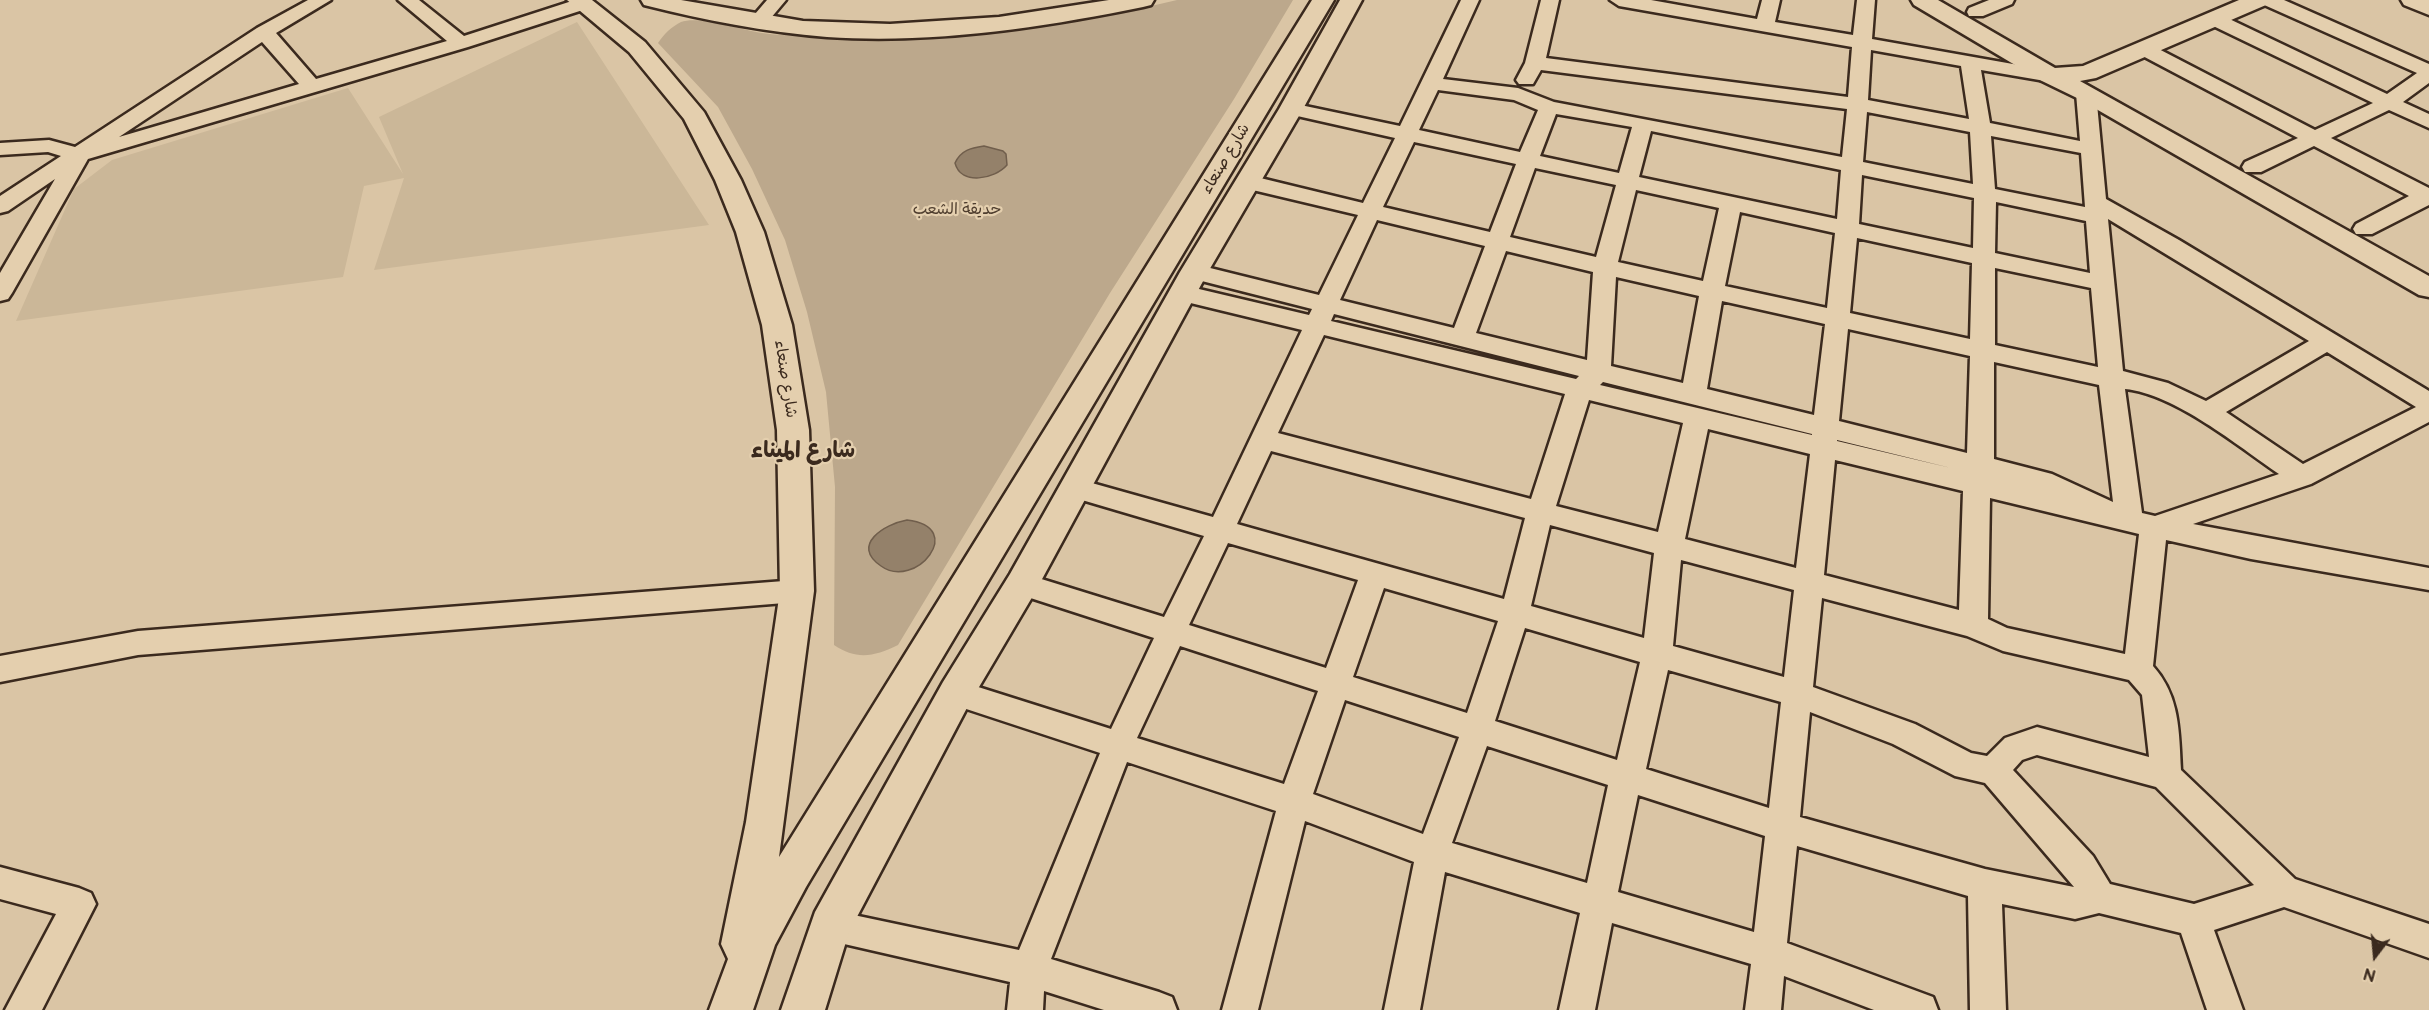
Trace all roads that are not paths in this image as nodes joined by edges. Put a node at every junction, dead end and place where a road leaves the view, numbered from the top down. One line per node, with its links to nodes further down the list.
1 (322, 0): 25 (street)
2 (407, 0): 26 (street)
3 (652, 0): 22 (main road)
4 (777, 0): 23 (street)
5 (1143, 0): 23 (main road)
6 (1323, 0): 127 (main road, شارع صنعاء)
7 (1351, 0): 43 (main road, شارع صنعاء)
8 (1470, 0): 37 (street)
9 (1550, 0): 33 (street)
10 (1619, 0): 24 (street)
11 (1771, 0): 24 (street)
12 (1866, 0): 27 (street)
13 (1922, 0): 32 (main road)
14 (2005, 0): 19 (street)
15 (2258, 0): 21 (main road)
16 (2270, 0): 35 (street)
17 (2412, 0): 20 (main road)
18 (580, 2): 26 (street); 28 (main road, شارع صنعاء)
19 (1965, 6): 34 (main road)
20 (2429, 8)
21 (2210, 10): 29 (main road); 34 (main road); 40 (street)
22 (700, 12): 23 (main road); 28 (main road)
23 (758, 21)
24 (1765, 26): 27 (street)
25 (264, 32): 38 (street); 51 (street)
26 (461, 43): 38 (street)
27 (1862, 43): 30 (street); 41 (street)
28 (637, 47): 98 (main road, شارع صنعاء)
29 (2144, 49): 36 (main road); 48 (street)
30 (1942, 57): 31 (street); 32 (street)
31 (1970, 62): 34 (street); 46 (street)
32 (2026, 62): 34 (main road)
33 (1535, 63): 39 (street); 41 (street)
34 (2056, 68): 36 (main road)
35 (2429, 73): 40 (street)
36 (2086, 83): 50 (street); 54 (main road); 71 (main road)
37 (1430, 84): 39 (street); 47 (street)
38 (311, 86): 51 (street)
39 (1518, 94): 42 (street)
40 (2388, 103): 44 (street); 48 (street)
41 (1857, 105): 46 (street); 53 (street)
42 (1549, 107): 45 (street); 52 (street)
43 (1291, 109): 47 (street); 55 (main road, شارع صنعاء)
44 (2429, 122)
45 (1642, 123): 53 (street); 56 (street)
46 (1980, 126): 50 (street); 57 (street)
47 (1407, 134): 52 (street); 62 (street)
48 (2315, 138): 54 (street); 58 (street)
49 (0, 149): 51 (street)
50 (2091, 149): 61 (street)
51 (80, 155): 60 (street); 73 (street)
52 (1526, 161): 56 (street); 65 (street)
53 (1853, 166): 57 (street); 63 (street)
54 (2253, 167): 64 (main road)
55 (1248, 182): 62 (street); 70 (main road, شارع صنعاء)
56 (1628, 182): 59 (street); 68 (street)
57 (1985, 194): 61 (street); 66 (street)
58 (2428, 196): 64 (street)
59 (1731, 205): 63 (street); 72 (street)
60 (0, 206)
61 (2095, 209): 69 (street); 77 (street)
62 (1371, 210): 65 (street); 74 (street)
63 (1847, 228): 66 (street); 75 (street)
64 (2364, 229): 67 (main road)
65 (1500, 240): 68 (street); 76 (street)
66 (1986, 257): 69 (street); 78 (street)
67 (2429, 266)
68 (1605, 267): 72 (street); 80 (street)
69 (2102, 282): 79 (street)
70 (1188, 283): 74 (street); 89 (main road, شارع صنعاء)
71 (2429, 288)
72 (1712, 291): 75 (street); 82 (street)
73 (0, 293)
74 (1321, 315): 76 (street); 80 (street); 86 (street)
75 (1838, 316): 78 (street); 85 (street)
76 (1462, 337): 80 (street)
77 (2327, 341): 81 (street); 84 (street)
78 (1982, 348): 79 (street); 87 (street)
79 (2111, 379): 84 (street); 91 (street)
80 (1589, 381): 82 (street); 90 (street)
81 (2429, 404)
82 (1695, 406): 85 (street); 93 (street)
83 (2429, 411): 88 (street)
84 (2205, 413): 88 (street)
85 (1825, 438): 87 (street); 96 (street)
86 (1263, 439): 90 (street); 92 (street)
87 (1980, 475): 91 (street); 100 (street)
88 (2302, 477): 91 (street)
89 (1074, 488): 92 (street); 97 (main road, شارع صنعاء)
90 (1540, 512): 93 (street); 99 (street)
91 (2141, 524): 95 (street); 104 (street)
92 (1220, 529): 94 (street); 101 (street)
93 (1672, 546): 96 (street); 102 (street)
94 (1375, 573): 99 (street); 105 (street)
95 (2429, 579)
96 (1809, 583): 100 (street); 107 (street)
97 (1022, 584): 101 (street); 106 (main road, شارع صنعاء)
98 (797, 591): 103 (street); 127 (main road, شارع صنعاء)
99 (1515, 614): 102 (street); 108 (street)
100 (1973, 626): 104 (street)
101 (1171, 633): 105 (street); 109 (street)
102 (1657, 654): 107 (street); 112 (street)
103 (0, 669)
104 (2138, 670): 111 (street)
105 (1336, 685): 108 (street); 113 (street)
106 (956, 693): 109 (street); 122 (main road, شارع صنعاء)
107 (1797, 694): 110 (street); 114 (street)
108 (1477, 730): 112 (street); 115 (street)
109 (1119, 744): 113 (street); 125 (street)
110 (1994, 771): 111 (street); 119 (street)
111 (2166, 776): 118 (street)
112 (1628, 778): 114 (street); 120 (street)
113 (1294, 802): 115 (street); 131 (street)
114 (1783, 827): 117 (street); 124 (street)
115 (1432, 852): 120 (street); 132 (street)
116 (0, 883): 126 (street)
117 (1985, 885): 119 (street); 136 (street)
118 (2284, 891): 121 (street); 123 (street)
119 (2099, 897): 121 (street)
120 (1600, 902): 124 (street); 133 (street)
121 (2194, 920): 137 (street)
122 (830, 926): 125 (street); 128 (main road, شارع صنعاء)
123 (2429, 939)
124 (1769, 953): 134 (street); 135 (street)
125 (1029, 969): 129 (street); 130 (street)
126 (23, 1010)
127 (730, 1010)
128 (803, 1010)
129 (1025, 1010)
130 (1159, 1010)
131 (1240, 1010)
132 (1402, 1010)
133 (1577, 1010)
134 (1763, 1010)
135 (1920, 1010)
136 (1988, 1010)
137 (2226, 1010)

